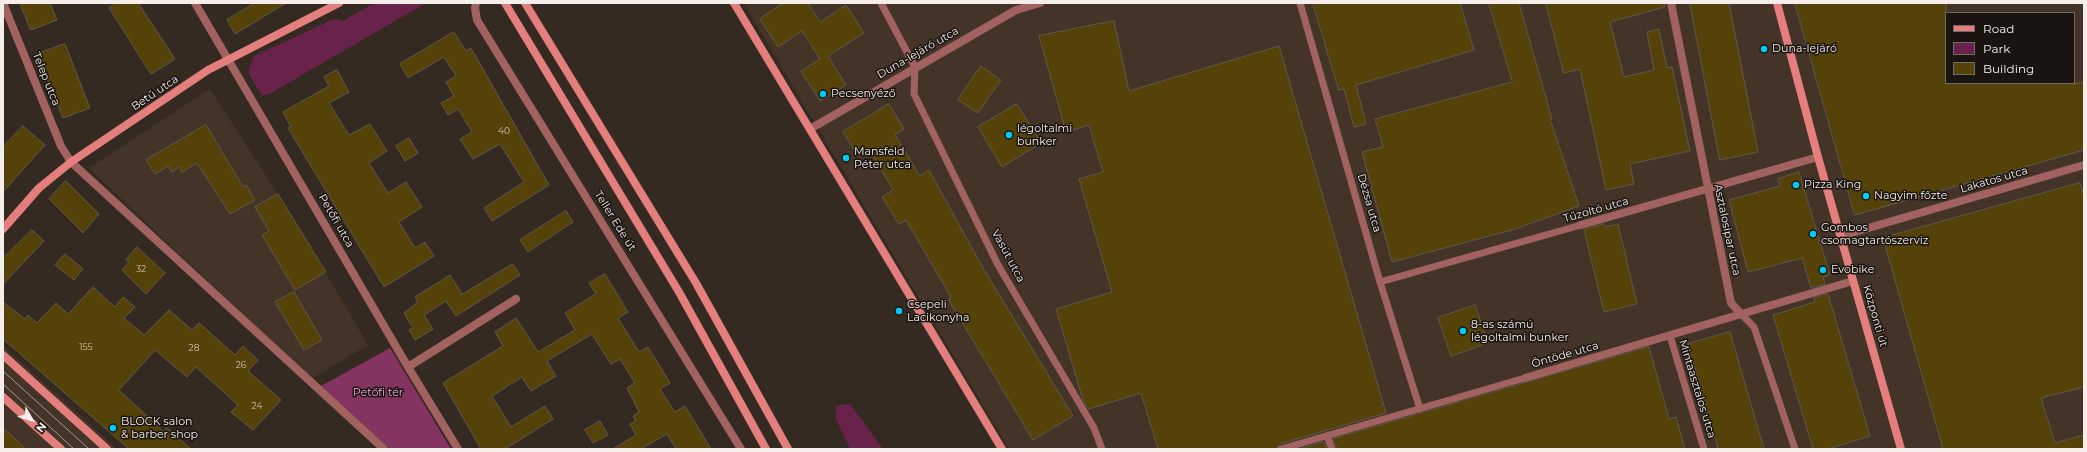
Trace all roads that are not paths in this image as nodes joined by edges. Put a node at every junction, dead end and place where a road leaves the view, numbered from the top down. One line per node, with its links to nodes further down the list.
1 (3, 3): 17 (street, Telep utca)
2 (196, 3): 13 (street, Petőfi utca)
3 (339, 3): 13 (main road, Betű utca)
4 (476, 3): 38 (street, Teller Ede út)
5 (505, 3): 39 (main road, Teller Ede út)
6 (525, 3): 40 (main road)
7 (734, 3): 15 (main road)
8 (881, 3): 14 (lane)
9 (1040, 3): 14 (street, Duna-lejáró utca)
10 (1300, 3): 24 (lane, Dézsa utca)
11 (1671, 3): 19 (street, Asztalosipar utca)
12 (1778, 3): 16 (main road, Központi út)
13 (229, 59): 17 (main road, Betű utca); 29 (street, Petőfi utca)
14 (915, 67): 15 (street, Duna-lejáró utca); 42 (lane, Vasút utca)
15 (810, 129): 41 (main road)
16 (1818, 157): 19 (street, Tűzoltó utca); 22 (main road, Központi út)
17 (71, 162): 21 (main road, Betű utca); 36 (street)
18 (2084, 165): 22 (street, Lakatos utca)
19 (1707, 190): 20 (street, Tűzoltó utca); 26 (street, Asztalosipar utca)
20 (1581, 225): 24 (lane, Tűzoltó utca)
21 (3, 229)
22 (1840, 236): 23 (main road, Központi út)
23 (1853, 281): 26 (street, Öntöde utca); 47 (main road, Központi út)
24 (1380, 282): 32 (lane, Dézsa utca)
25 (516, 299): 29 (street)
26 (1742, 315): 27 (street, Öntöde utca); 46 (lane, Asztalosipar utca)
27 (1670, 336): 30 (street, Öntöde utca); 45 (lane, Mintaasztalos utca)
28 (3, 355): 35 (main road)
29 (408, 368): 37 (street, Petőfi utca)
30 (1525, 378): 32 (lane, Öntöde utca)
31 (3, 397): 34 (main road)
32 (1420, 409): 33 (lane, Öntöde utca)
33 (1327, 436): 43 (lane, Öntöde utca); 44 (lane)
34 (60, 449)
35 (107, 449)
36 (384, 449)
37 (458, 449)
38 (741, 449)
39 (766, 449)
40 (788, 449)
41 (1002, 449)
42 (1102, 449)
43 (1281, 449)
44 (1332, 449)
45 (1704, 449)
46 (1795, 449)
47 (1901, 449)

